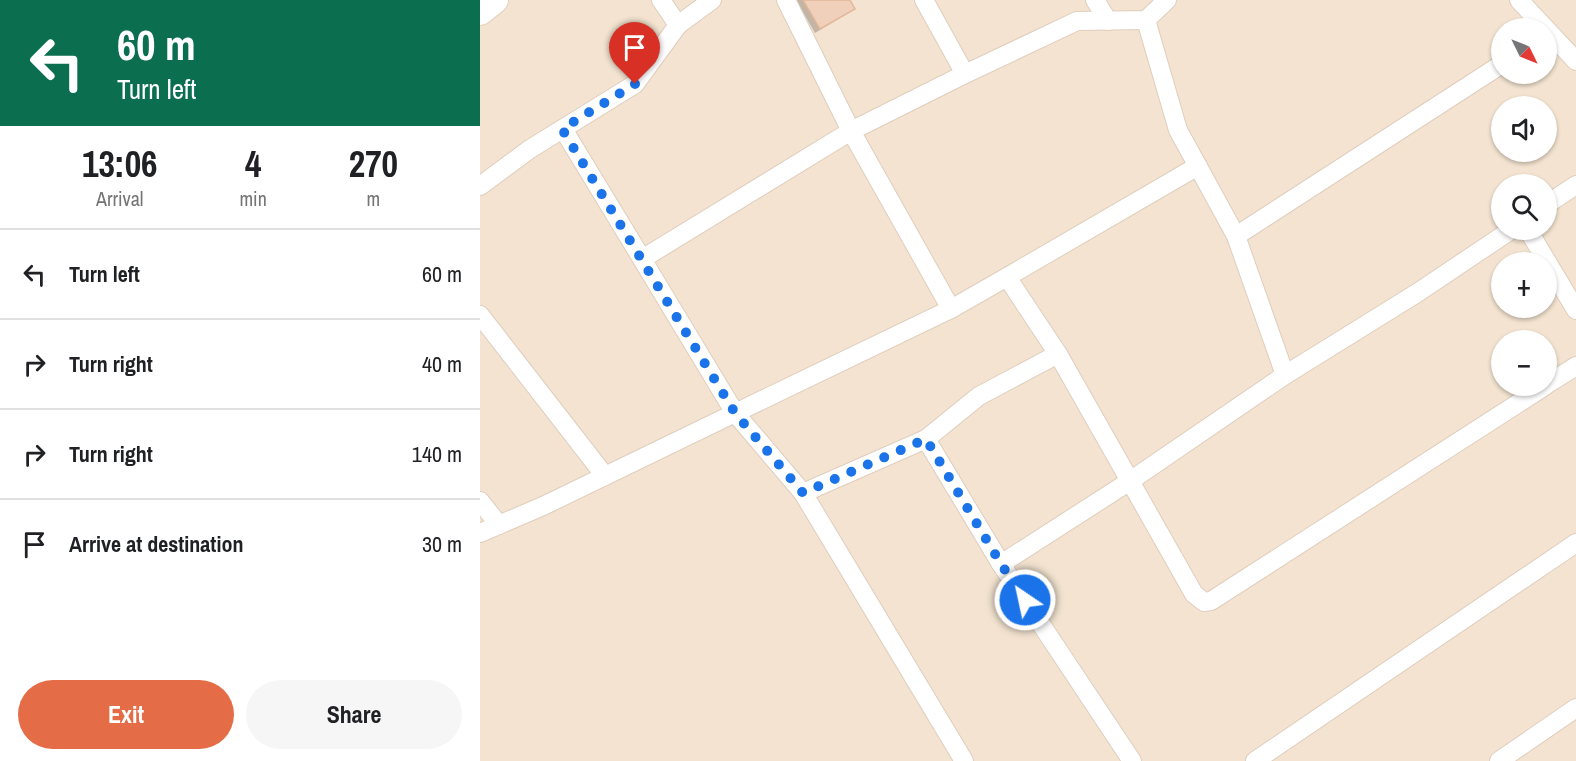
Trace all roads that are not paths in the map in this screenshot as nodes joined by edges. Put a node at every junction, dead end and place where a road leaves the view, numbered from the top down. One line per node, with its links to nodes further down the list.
1 (495, 0): 9 (main road)
2 (661, 0): 13 (street)
3 (712, 0): 13 (street)
4 (786, 0): 19 (street)
5 (924, 0): 17 (street)
6 (1095, 0): 12 (street)
7 (1167, 0): 11 (street)
8 (1519, 0): 10 (street)
9 (480, 12)
10 (1535, 18)
11 (1146, 20): 12 (street); 20 (street)
12 (1108, 21): 17 (street)
13 (678, 25): 18 (street)
14 (1557, 41): 15 (street)
15 (1576, 61)
16 (1491, 71): 24 (street)
17 (965, 74): 19 (street)
18 (562, 129): 22 (street); 27 (street)
19 (851, 131): 27 (street); 29 (street)
20 (1198, 166): 24 (street); 28 (street)
21 (1576, 185): 23 (street)
22 (480, 186)
23 (1557, 198)
24 (1236, 236): 34 (street)
25 (1496, 240): 34 (street)
26 (1534, 240): 30 (street)
27 (642, 259): 37 (street)
28 (1006, 277): 29 (street); 32 (street)
29 (951, 309): 37 (street)
30 (1576, 310)
31 (480, 315): 39 (street)
32 (1058, 354): 38 (street); 40 (street)
33 (1576, 366): 35 (street)
34 (1285, 375): 40 (street)
35 (1557, 378)
36 (1529, 396): 40 (street)
37 (735, 413): 39 (street); 41 (street)
38 (926, 439): 41 (street); 46 (street)
39 (604, 476): 43 (street)
40 (1130, 481): 46 (street)
41 (803, 493): 48 (street)
42 (480, 501): 43 (street)
43 (499, 525): 44 (street)
44 (480, 532)
45 (1576, 543): 50 (street)
46 (1001, 564): 49 (street)
47 (1576, 708): 51 (street)
48 (964, 761)
49 (1132, 761)
50 (1255, 761)
51 (1499, 761)

